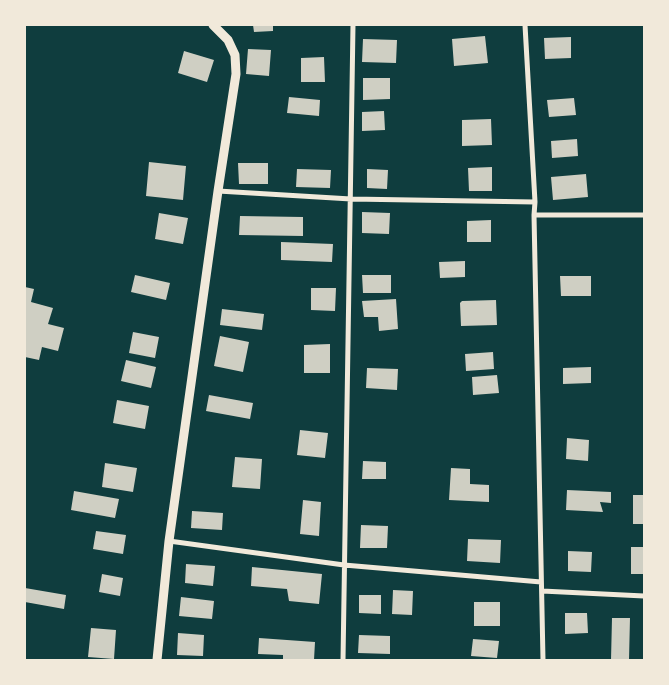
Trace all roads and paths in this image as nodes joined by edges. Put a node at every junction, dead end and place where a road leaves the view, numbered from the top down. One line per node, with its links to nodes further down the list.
1 (213, 25): 4 (street)
2 (353, 25): 5 (street)
3 (525, 25): 6 (street)
4 (218, 191): 5 (street); 9 (street)
5 (351, 199): 6 (street); 10 (street)
6 (535, 202): 7 (street)
7 (534, 215): 8 (street); 11 (street)
8 (644, 215)
9 (169, 541): 10 (street); 14 (street)
10 (344, 565): 11 (street); 15 (street)
11 (541, 582): 12 (street)
12 (542, 591): 13 (street); 16 (street)
13 (644, 596)
14 (157, 660)
15 (343, 660)
16 (543, 660)

